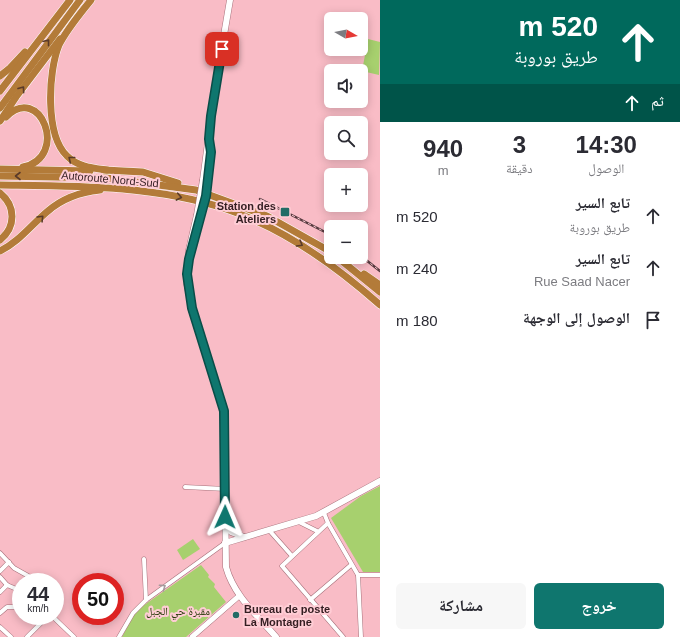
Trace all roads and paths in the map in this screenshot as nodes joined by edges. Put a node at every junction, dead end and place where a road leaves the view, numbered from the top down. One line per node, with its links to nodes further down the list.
1 (70, 0): 5 (highway)
2 (80, 0): 8 (highway, one-way to 2)
3 (90, 0): 9 (highway, one-way to 3); 11 (highway, one-way to 3)
4 (230, 0): 29 (main road, bridge)
5 (51, 25): 6 (highway); 7 (highway)
6 (0, 76)
7 (0, 91)
8 (0, 108)
9 (0, 122): 10 (highway)
10 (0, 169): 11 (highway)
11 (107, 170): 15 (highway)
12 (0, 176): 15 (highway, Autoroute Nord-Sud, one-way to 12)
13 (0, 185): 14 (highway, Autoroute Nord-Sud)
14 (127, 189): 17 (highway, one-way to 14); 26 (highway, Autoroute Nord-Sud, one-way to 26)
15 (196, 190): 19 (highway, Autoroute Nord-Sud)
16 (0, 193): 18 (highway)
17 (29, 230): 20 (highway); 21 (highway)
18 (0, 240)
19 (324, 248)
20 (0, 251)
21 (0, 256)
22 (346, 264): 25 (highway)
23 (348, 264): 24 (highway)
24 (380, 285)
25 (380, 292)
26 (380, 306)
27 (380, 481): 30 (main road)
28 (185, 487): 29 (street)
29 (226, 489): 33 (main road)
30 (324, 513): 31 (main road); 32 (street)
31 (299, 522): 34 (main road); 35 (street)
32 (328, 523): 35 (street); 42 (street)
33 (225, 524): 36 (main road); 37 (main road)
34 (268, 530): 36 (main road); 39 (street)
35 (317, 531): 39 (street)
36 (244, 537): 37 (main road)
37 (225, 543): 51 (main road); 52 (street, one-way to 37)
38 (0, 553): 41 (street)
39 (292, 556): 53 (street)
40 (144, 559): 52 (street)
41 (8, 562): 43 (street); 44 (street)
42 (351, 565): 45 (street); 53 (street)
43 (0, 570)
44 (23, 573)
45 (358, 575): 46 (street); 66 (street)
46 (380, 575)
47 (0, 577): 48 (street)
48 (7, 585): 49 (street); 50 (street)
49 (12, 587)
50 (0, 592)
51 (239, 596): 63 (street); 64 (main road)
52 (146, 600): 62 (street)
53 (310, 600): 65 (street)
54 (12, 607): 55 (street)
55 (0, 613)
56 (39, 625): 60 (street)
57 (61, 625): 61 (street)
58 (0, 627): 59 (street)
59 (11, 637)
60 (27, 637)
61 (74, 637)
62 (119, 637)
63 (192, 637)
64 (276, 637)
65 (343, 637)
66 (361, 637)

